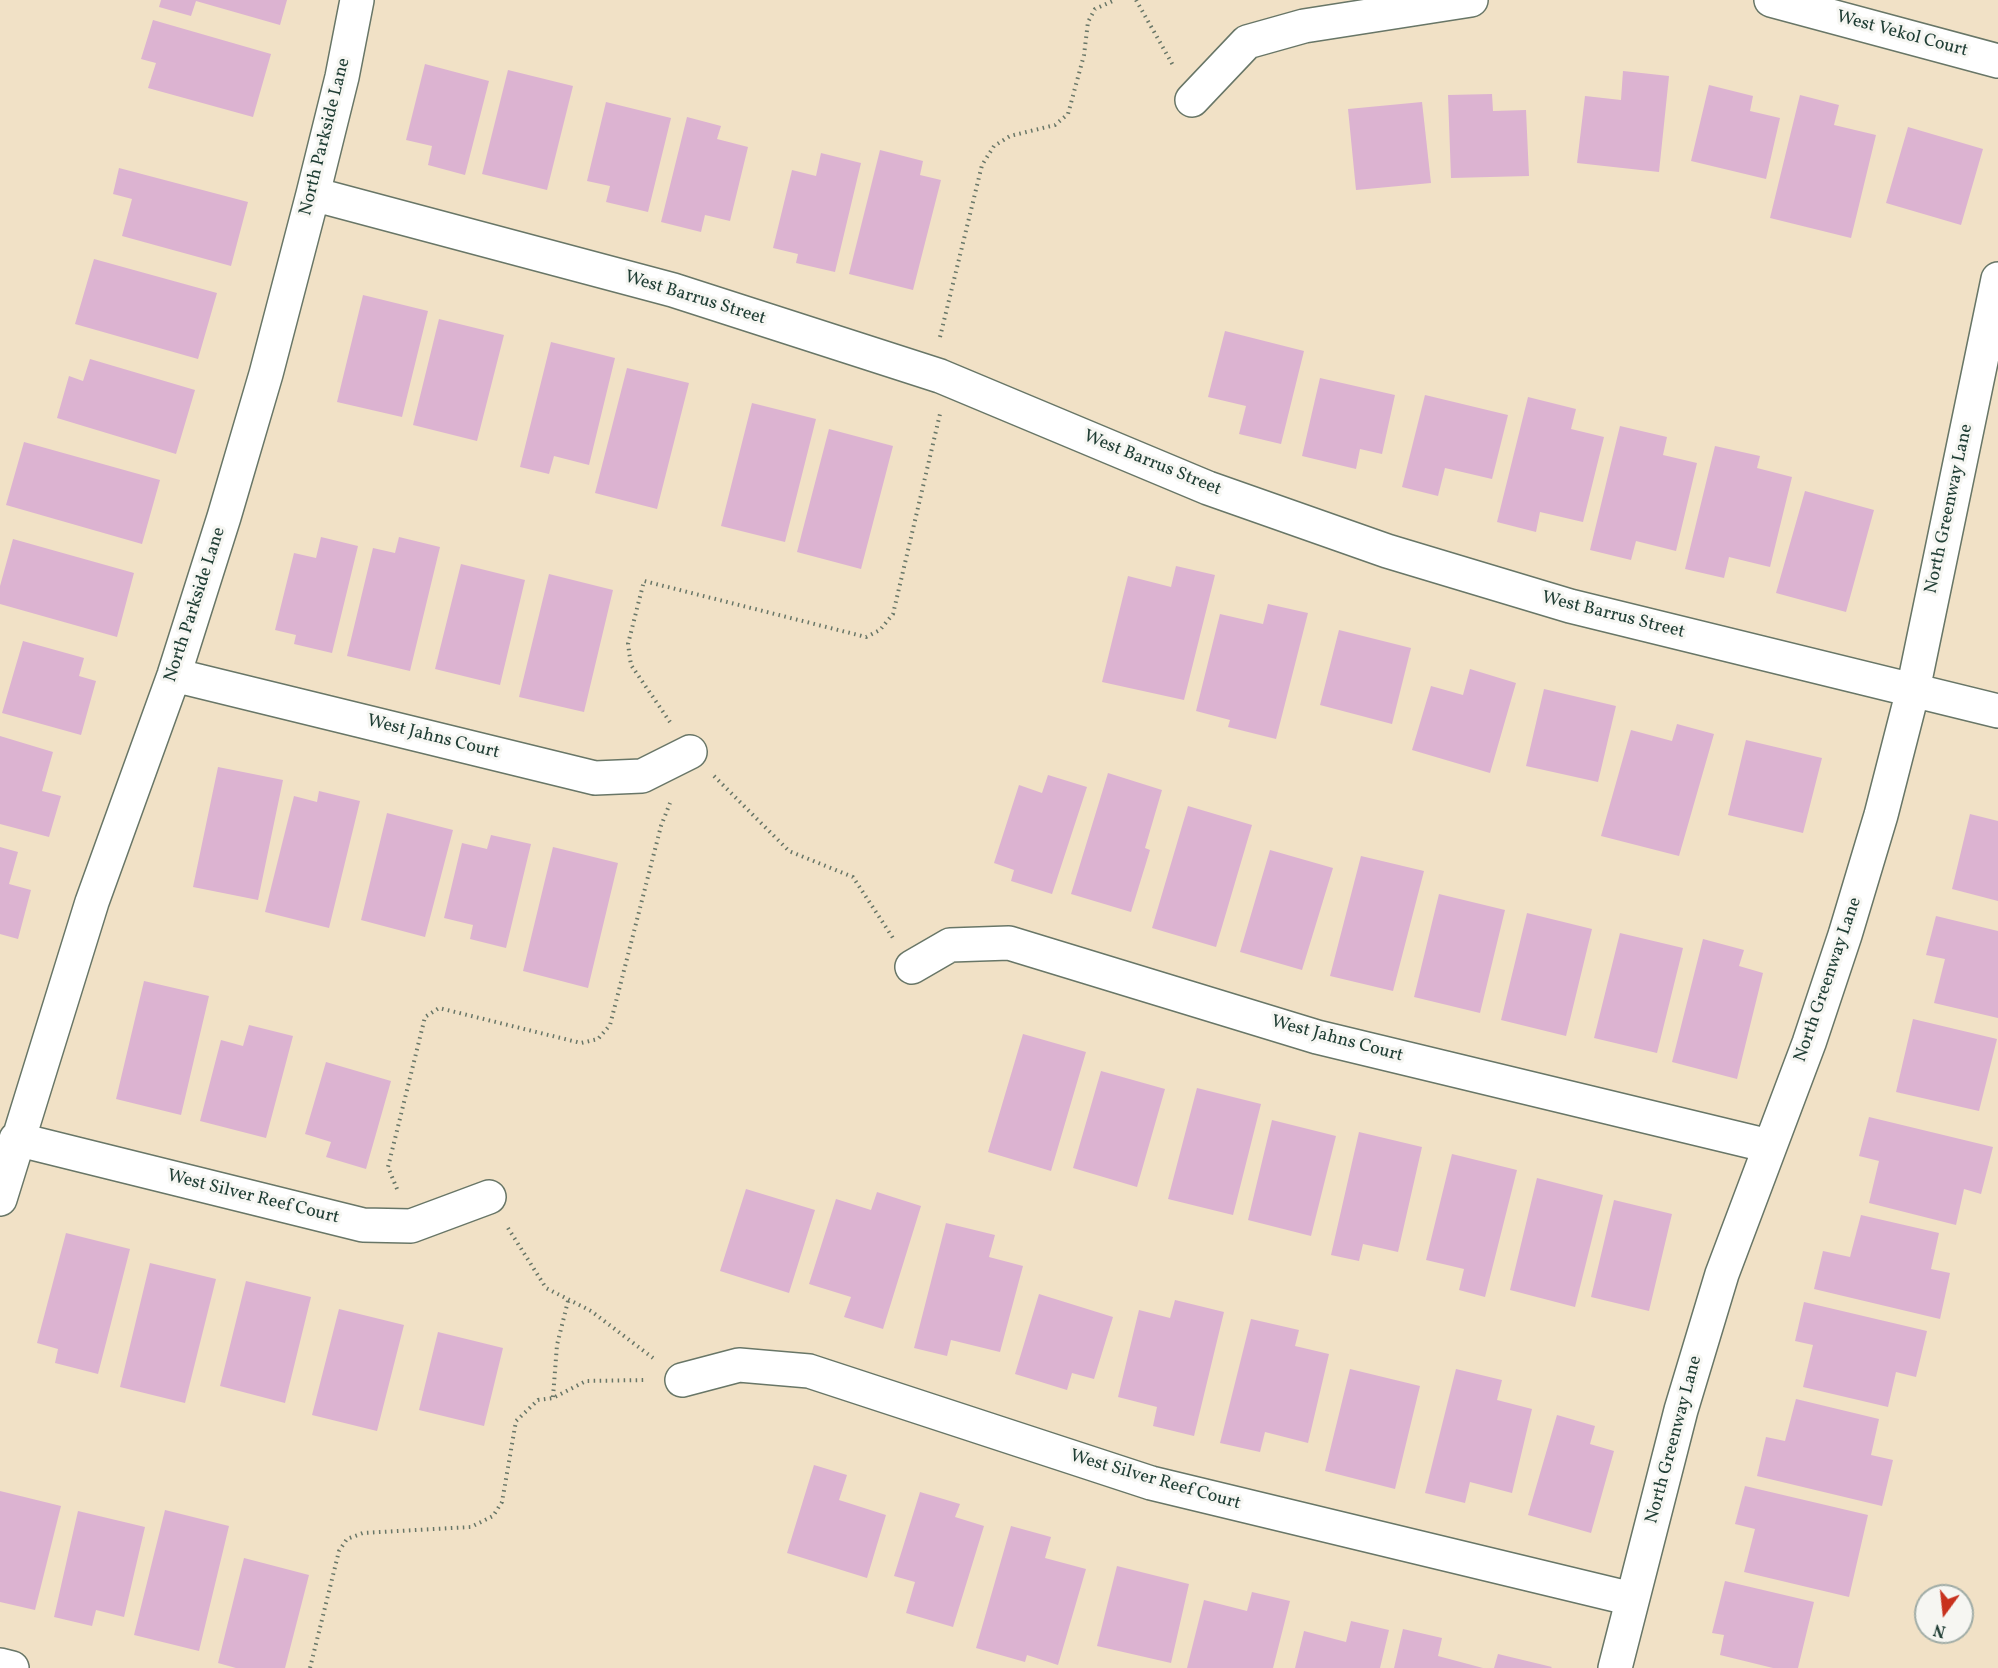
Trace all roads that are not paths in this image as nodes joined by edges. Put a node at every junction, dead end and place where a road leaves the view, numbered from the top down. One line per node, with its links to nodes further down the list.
1 (357, 0): 6 (street, North Parkside Lane)
2 (1471, 0): 5 (street)
3 (1772, 0): 4 (street, West Vekol Court)
4 (1998, 61)
5 (1192, 100)
6 (313, 194): 8 (street, North Parkside Lane); 9 (street, West Barrus Street)
7 (1998, 279): 9 (street, North Greenway Lane)
8 (174, 675): 11 (street, West Jahns Court); 13 (street, North Parkside Lane)
9 (1913, 690): 10 (street, West Barrus Street); 14 (street, North Greenway Lane)
10 (1998, 711)
11 (690, 752)
12 (912, 967): 14 (street, West Jahns Court)
13 (16, 1139): 15 (street, West Silver Reef Court); 16 (street, North Parkside Lane)
14 (1769, 1146): 18 (street, North Greenway Lane)
15 (489, 1197)
16 (0, 1199)
17 (682, 1380): 18 (street, West Silver Reef Court)
18 (1632, 1599): 21 (street, North Greenway Lane)
19 (0, 1665): 20 (street)
20 (12, 1668)
21 (1615, 1668)

